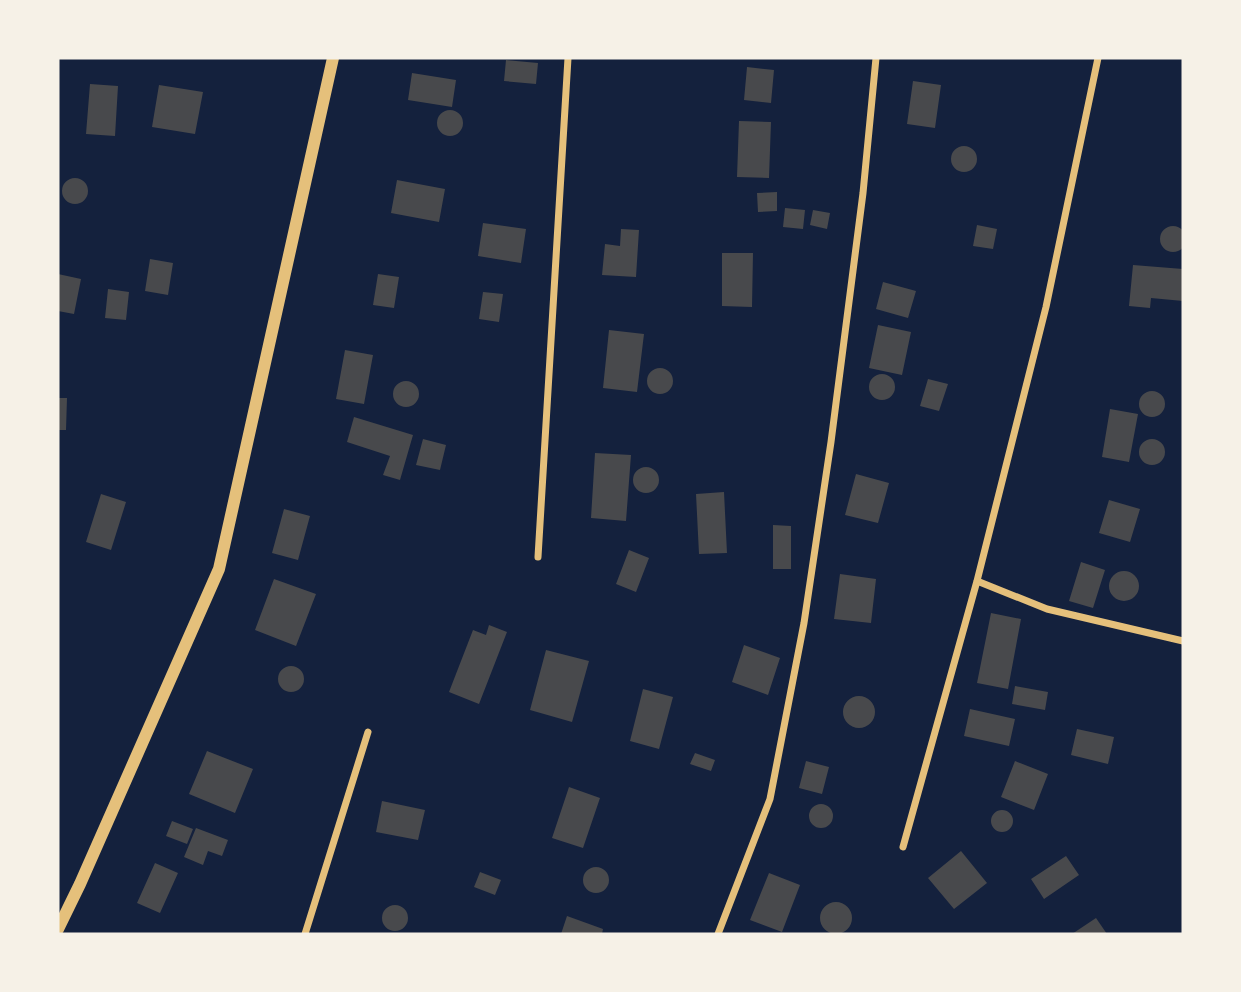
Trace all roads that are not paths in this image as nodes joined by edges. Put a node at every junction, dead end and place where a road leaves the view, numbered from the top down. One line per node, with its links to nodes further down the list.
1 (332, 58): 10 (street)
2 (568, 58): 5 (street)
3 (876, 58): 12 (street)
4 (1098, 58): 6 (street)
5 (538, 557)
6 (977, 581): 7 (street); 9 (street)
7 (1183, 641)
8 (368, 732): 11 (street)
9 (903, 847)
10 (58, 929)
11 (305, 934)
12 (718, 934)

